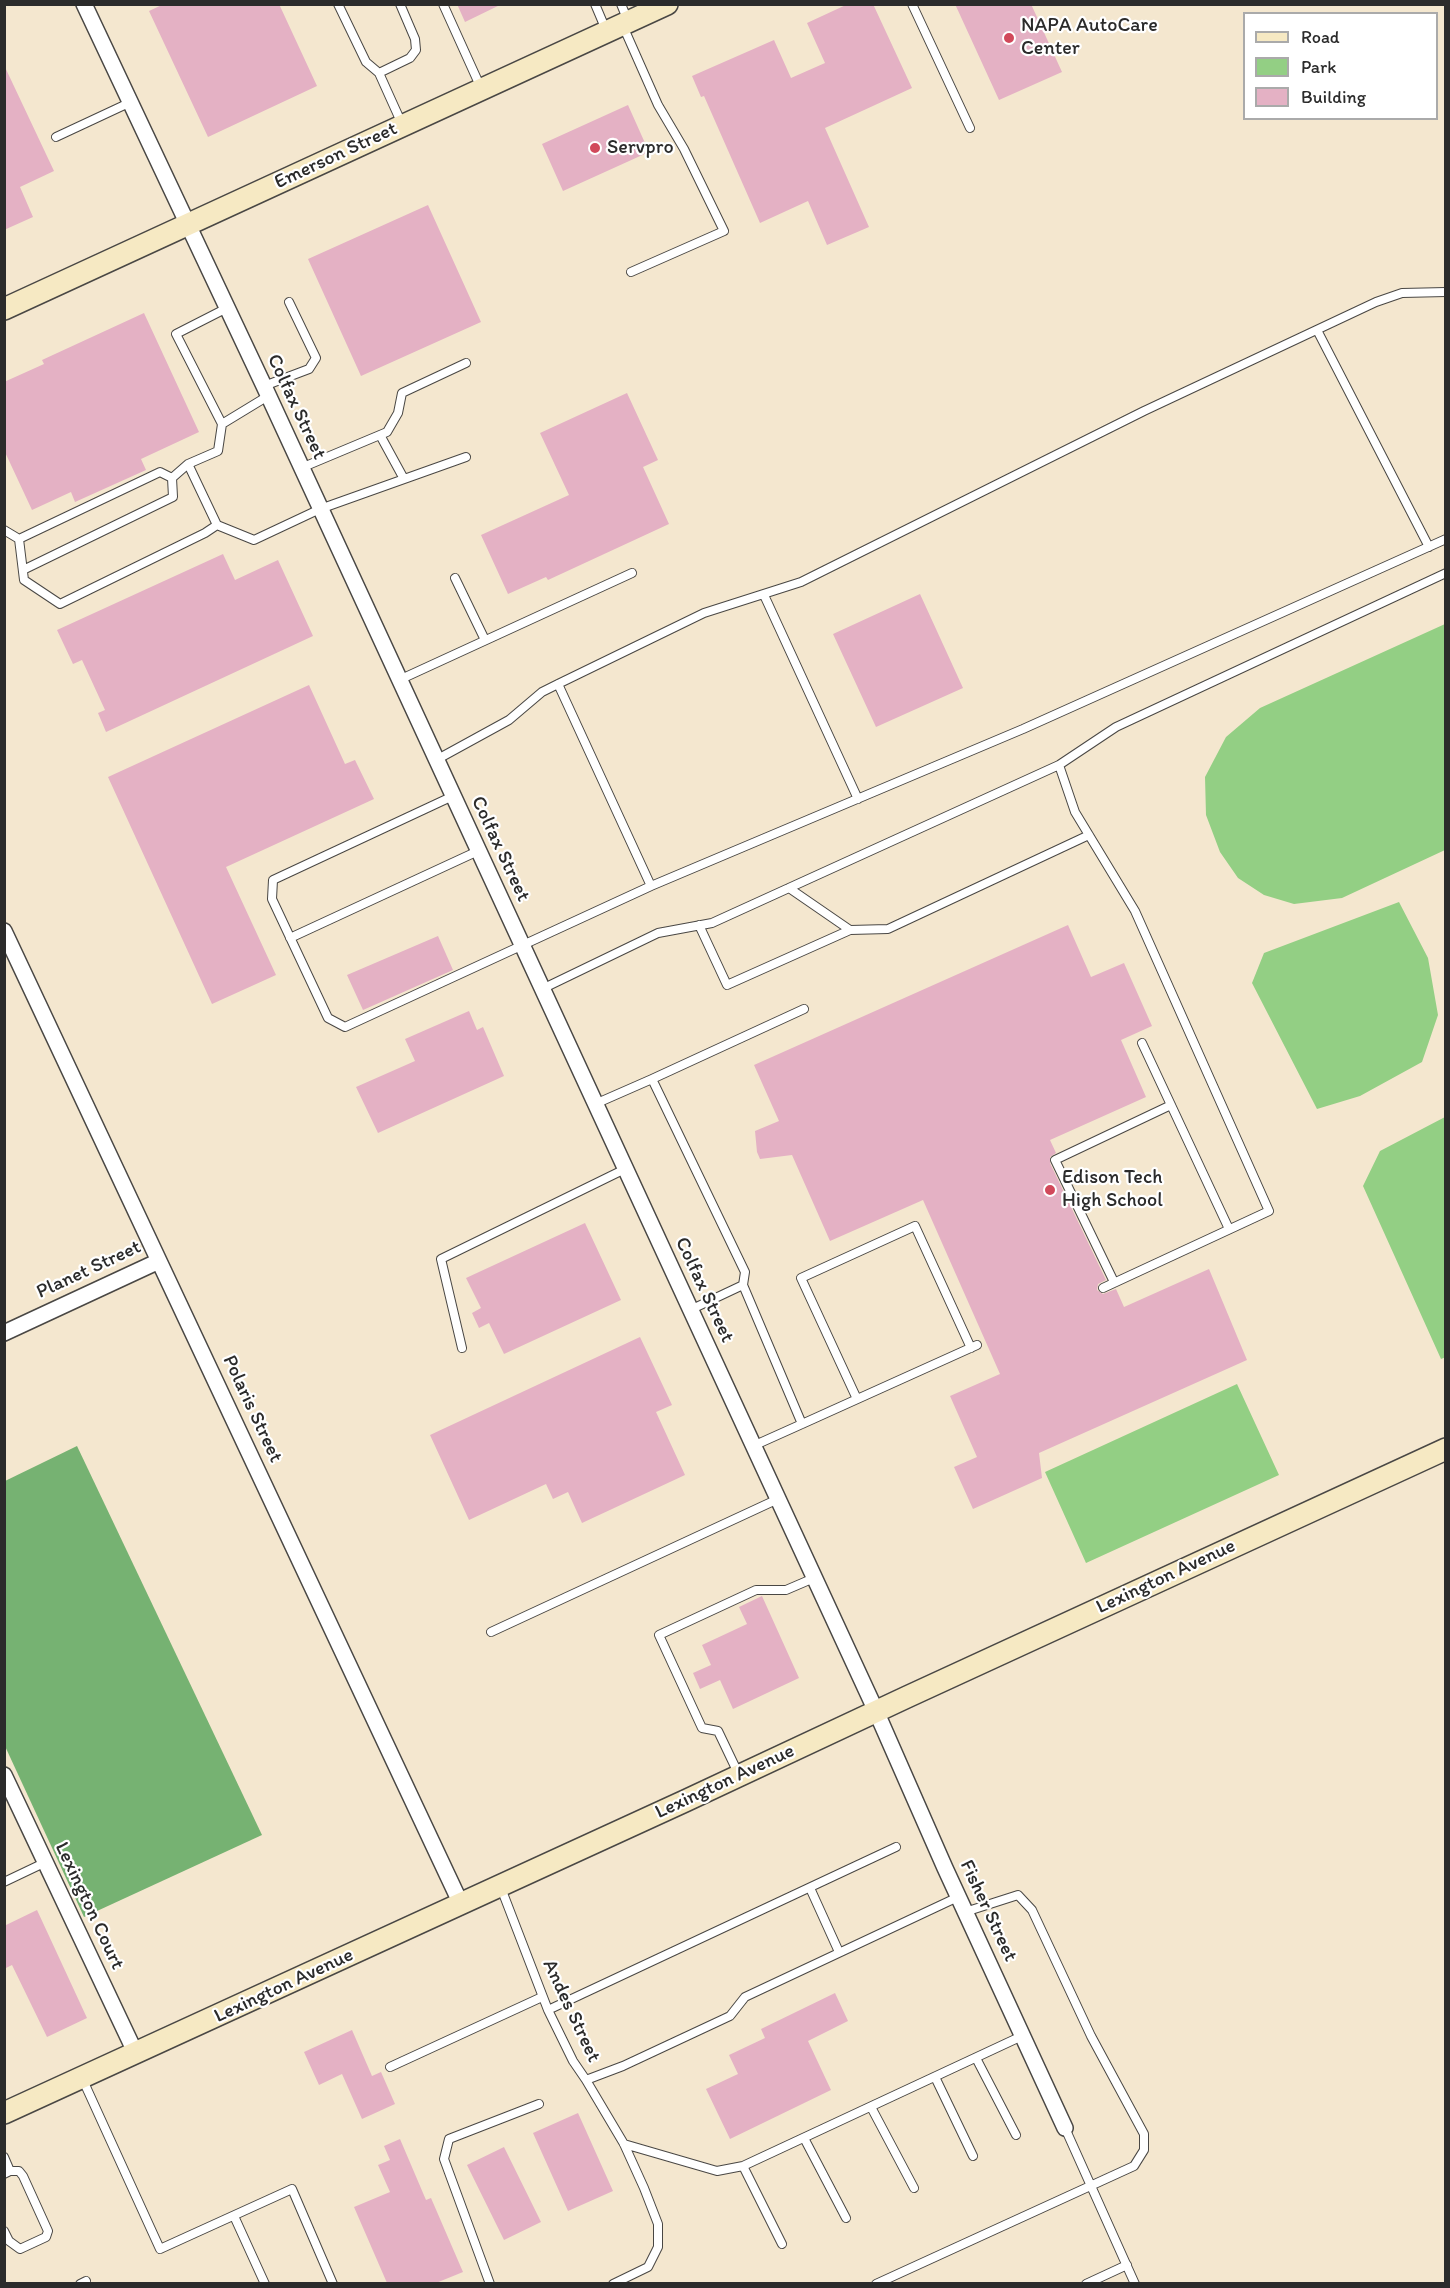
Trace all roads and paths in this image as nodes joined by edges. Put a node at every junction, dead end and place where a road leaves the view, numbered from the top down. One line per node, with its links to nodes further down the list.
1 (84, 4): 11 (street, Colfax Street)
2 (338, 4): 9 (lane)
3 (400, 4): 9 (lane)
4 (442, 4): 10 (lane)
5 (595, 4): 8 (lane)
6 (667, 4): 8 (main road, Emerson Street)
7 (912, 4): 13 (lane)
8 (620, 21): 10 (main road, Emerson Street); 16 (lane)
9 (379, 73): 12 (lane)
10 (481, 89): 12 (main road, Emerson Street)
11 (130, 102): 14 (lane); 15 (street, Colfax Street)
12 (403, 125): 15 (main road, Emerson Street)
13 (970, 128)
14 (56, 137)
15 (188, 224): 19 (street, Colfax Street); 20 (main road, Emerson Street)
16 (631, 272)
17 (1446, 292): 21 (lane)
18 (289, 302): 23 (lane)
19 (227, 308): 23 (street, Colfax Street); 24 (lane)
20 (4, 309)
21 (1317, 330): 36 (lane); 41 (lane)
22 (466, 363): 25 (lane)
23 (266, 391): 24 (lane); 28 (street, Colfax Street)
24 (222, 424): 27 (lane)
25 (380, 435): 28 (lane); 30 (lane)
26 (466, 457): 30 (lane)
27 (188, 464): 29 (lane); 32 (lane)
28 (301, 468): 31 (street, Colfax Street)
29 (172, 478): 34 (lane); 37 (lane)
30 (404, 479): 31 (lane)
31 (320, 509): 32 (lane); 43 (street, Colfax Street)
32 (217, 525): 37 (lane)
33 (4, 530): 34 (lane)
34 (18, 539): 37 (lane)
35 (1446, 539): 36 (lane)
36 (1428, 547): 48 (lane)
37 (23, 570)
38 (632, 573): 42 (lane)
39 (1446, 573): 46 (lane)
40 (455, 578): 42 (lane)
41 (764, 595): 44 (lane); 48 (lane)
42 (485, 640): 43 (lane)
43 (399, 680): 45 (street, Colfax Street)
44 (558, 684): 45 (lane); 51 (lane)
45 (436, 760): 47 (street, Colfax Street)
46 (1059, 765): 49 (lane); 52 (lane)
47 (453, 796): 50 (street, Colfax Street); 56 (lane)
48 (858, 800): 51 (lane)
49 (1089, 835): 54 (lane); 65 (lane)
50 (478, 851): 56 (lane); 57 (street, Colfax Street)
51 (651, 886): 57 (lane)
52 (789, 888): 53 (lane); 54 (lane)
53 (699, 925): 54 (lane); 58 (lane)
54 (850, 930)
55 (4, 931): 66 (street, Polaris Street)
56 (290, 938): 57 (lane)
57 (522, 945): 58 (street, Colfax Street)
58 (542, 989): 62 (street, Colfax Street)
59 (804, 1009): 61 (lane)
60 (1142, 1043): 63 (lane)
61 (652, 1079): 62 (lane); 68 (lane)
62 (595, 1104): 64 (street, Colfax Street)
63 (1171, 1105): 65 (lane); 67 (lane)
64 (625, 1169): 70 (street, Colfax Street); 72 (lane)
65 (1229, 1229): 67 (lane)
66 (159, 1261): 71 (street, Planet Street); 89 (street, Polaris Street)
67 (1114, 1282): 69 (lane)
68 (743, 1285): 70 (lane); 74 (lane)
69 (1103, 1288)
70 (690, 1310): 75 (street, Colfax Street)
71 (4, 1333)
72 (462, 1348)
73 (857, 1399): 73 (lane); 74 (lane)
74 (802, 1424): 75 (lane)
75 (753, 1446): 77 (street, Colfax Street)
76 (1446, 1449): 80 (main road, Lexington Avenue)
77 (778, 1499): 78 (street, Colfax Street); 79 (lane)
78 (814, 1578): 80 (street, Colfax Street); 82 (lane)
79 (491, 1632)
80 (876, 1711): 82 (main road, Lexington Avenue); 88 (street, Fisher Street)
81 (4, 1775): 84 (street, Lexington Court)
82 (740, 1776): 86 (main road, Lexington Avenue)
83 (896, 1847): 87 (lane)
84 (46, 1862): 85 (lane); 95 (street, Lexington Court)
85 (4, 1882)
86 (500, 1886): 89 (main road, Lexington Avenue); 92 (lane, Andes Street)
87 (810, 1888): 91 (lane); 93 (lane)
88 (958, 1897): 90 (street, Fisher Street); 91 (lane)
89 (461, 1905): 95 (main road, Lexington Avenue)
90 (965, 1912): 94 (street, Fisher Street); 112 (lane)
91 (839, 1952): 100 (lane)
92 (542, 1997): 93 (lane, Andes Street); 97 (lane)
93 (549, 2010): 100 (lane, Andes Street)
94 (1022, 2036): 96 (lane); 104 (street, Fisher Street)
95 (136, 2054): 98 (main road, Lexington Avenue)
96 (976, 2058): 99 (lane); 105 (lane)
97 (390, 2067)
98 (82, 2077): 103 (main road, Lexington Avenue); 114 (lane)
99 (935, 2077): 102 (lane); 108 (lane)
100 (586, 2080): 107 (lane, Andes Street)
101 (539, 2104): 121 (lane)
102 (871, 2107): 106 (lane); 113 (lane)
103 (4, 2113)
104 (1065, 2128): 112 (lane)
105 (1016, 2135)
106 (804, 2138): 110 (lane); 115 (lane)
107 (624, 2144): 110 (lane); 122 (lane, Andes Street)
108 (973, 2156)
109 (4, 2157): 111 (lane)
110 (743, 2166): 117 (lane)
111 (7, 2172): 116 (lane)
112 (1091, 2185): 118 (lane); 123 (lane)
113 (914, 2188)
114 (234, 2216): 119 (lane); 120 (lane)
115 (846, 2218)
116 (4, 2231)
117 (782, 2244)
118 (1127, 2265): 124 (lane); 125 (lane)
119 (264, 2283)
120 (333, 2283)
121 (490, 2283)
122 (613, 2283)
123 (876, 2283)
124 (1086, 2283)
125 (1135, 2283)

